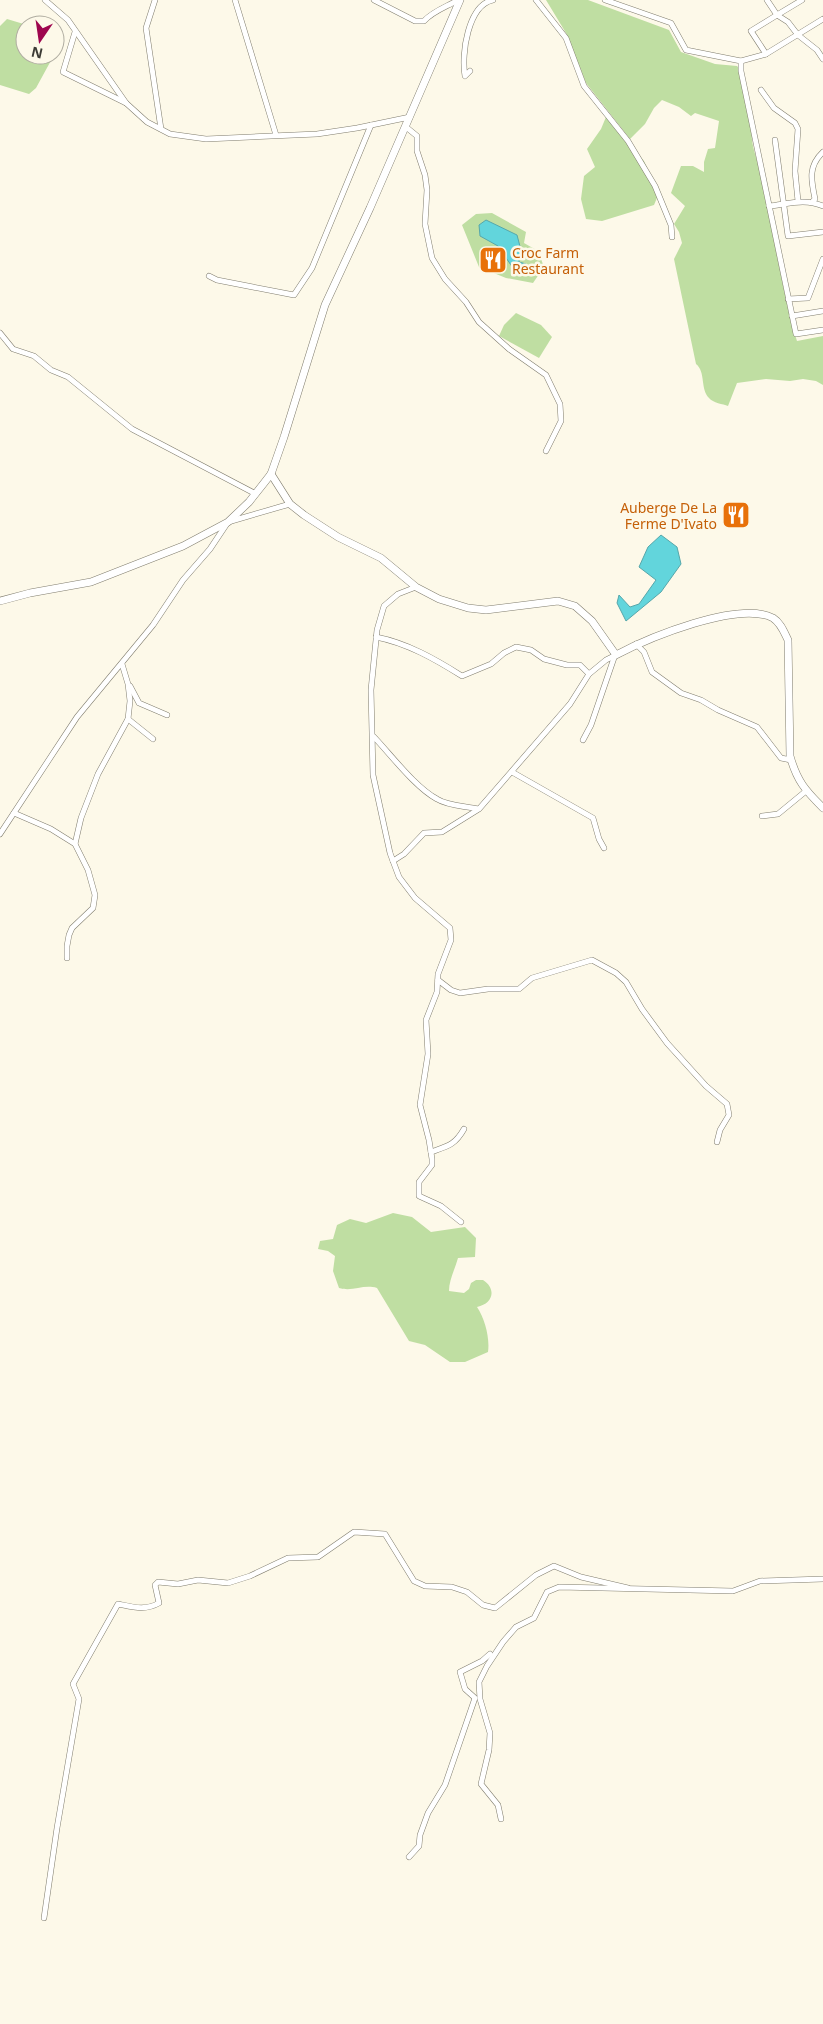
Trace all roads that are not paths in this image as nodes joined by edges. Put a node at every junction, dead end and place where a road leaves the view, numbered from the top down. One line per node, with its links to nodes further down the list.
1 (45, 0): 13 (street)
2 (155, 0): 24 (street)
3 (234, 0): 25 (street)
4 (374, 0): 5 (street)
5 (459, 0): 21 (street)
6 (493, 0): 18 (street)
7 (536, 0): 34 (street)
8 (604, 0): 17 (street)
9 (767, 0): 11 (street)
10 (802, 0): 11 (street)
11 (777, 16): 14 (street); 15 (street)
12 (823, 19): 14 (street)
13 (75, 32): 20 (street); 20 (street)
14 (798, 35): 15 (street); 16 (street)
15 (766, 54): 17 (street)
16 (823, 59)
17 (741, 61): 31 (street)
18 (470, 71)
19 (760, 90): 28 (street)
20 (126, 103): 24 (street)
21 (410, 117): 22 (street); 23 (street)
22 (372, 125): 25 (street); 36 (street)
23 (406, 127): 42 (street); 43 (street)
24 (161, 129): 25 (street)
25 (276, 136)
26 (775, 140): 30 (street)
27 (823, 152): 29 (street)
28 (798, 201): 29 (street); 30 (street)
29 (812, 201): 32 (street)
30 (784, 205): 31 (street); 33 (street)
31 (769, 206): 37 (street)
32 (823, 206)
33 (823, 232)
34 (672, 237)
35 (823, 259): 37 (street)
36 (209, 276)
37 (788, 299): 39 (street)
38 (823, 311): 39 (street)
39 (792, 316): 40 (street)
40 (823, 330)
41 (0, 333): 44 (street)
42 (546, 450)
43 (271, 474): 44 (street); 45 (street)
44 (256, 494): 46 (street)
45 (290, 504): 46 (street); 47 (street)
46 (228, 522): 48 (street); 52 (street)
47 (416, 587): 49 (street); 51 (street)
48 (0, 601)
49 (376, 637): 53 (street); 57 (street)
50 (636, 644): 51 (street); 60 (street); 60 (street)
51 (616, 655): 53 (street); 59 (street)
52 (122, 664): 54 (street); 65 (street)
53 (589, 674): 61 (street)
54 (128, 684): 55 (street); 56 (street)
55 (167, 715)
56 (128, 719): 58 (street); 68 (street)
57 (373, 737): 64 (street); 70 (street)
58 (153, 739)
59 (583, 740)
60 (791, 760): 62 (street)
61 (512, 772): 64 (street); 69 (street)
62 (806, 791): 63 (street); 66 (street)
63 (823, 808)
64 (478, 809): 70 (street)
65 (14, 813): 67 (street); 68 (street)
66 (762, 816)
67 (0, 834)
68 (76, 844): 71 (street)
69 (604, 848)
70 (393, 861): 72 (street)
71 (67, 958)
72 (438, 980): 74 (street); 75 (street)
73 (464, 1130): 75 (street)
74 (718, 1142)
75 (431, 1152): 76 (street)
76 (461, 1222)
77 (823, 1579): 78 (street)
78 (628, 1588): 80 (street); 83 (street)
79 (490, 1654): 80 (street)
80 (478, 1699): 81 (street); 82 (street)
81 (502, 1819)
82 (409, 1857)
83 (44, 1918)

